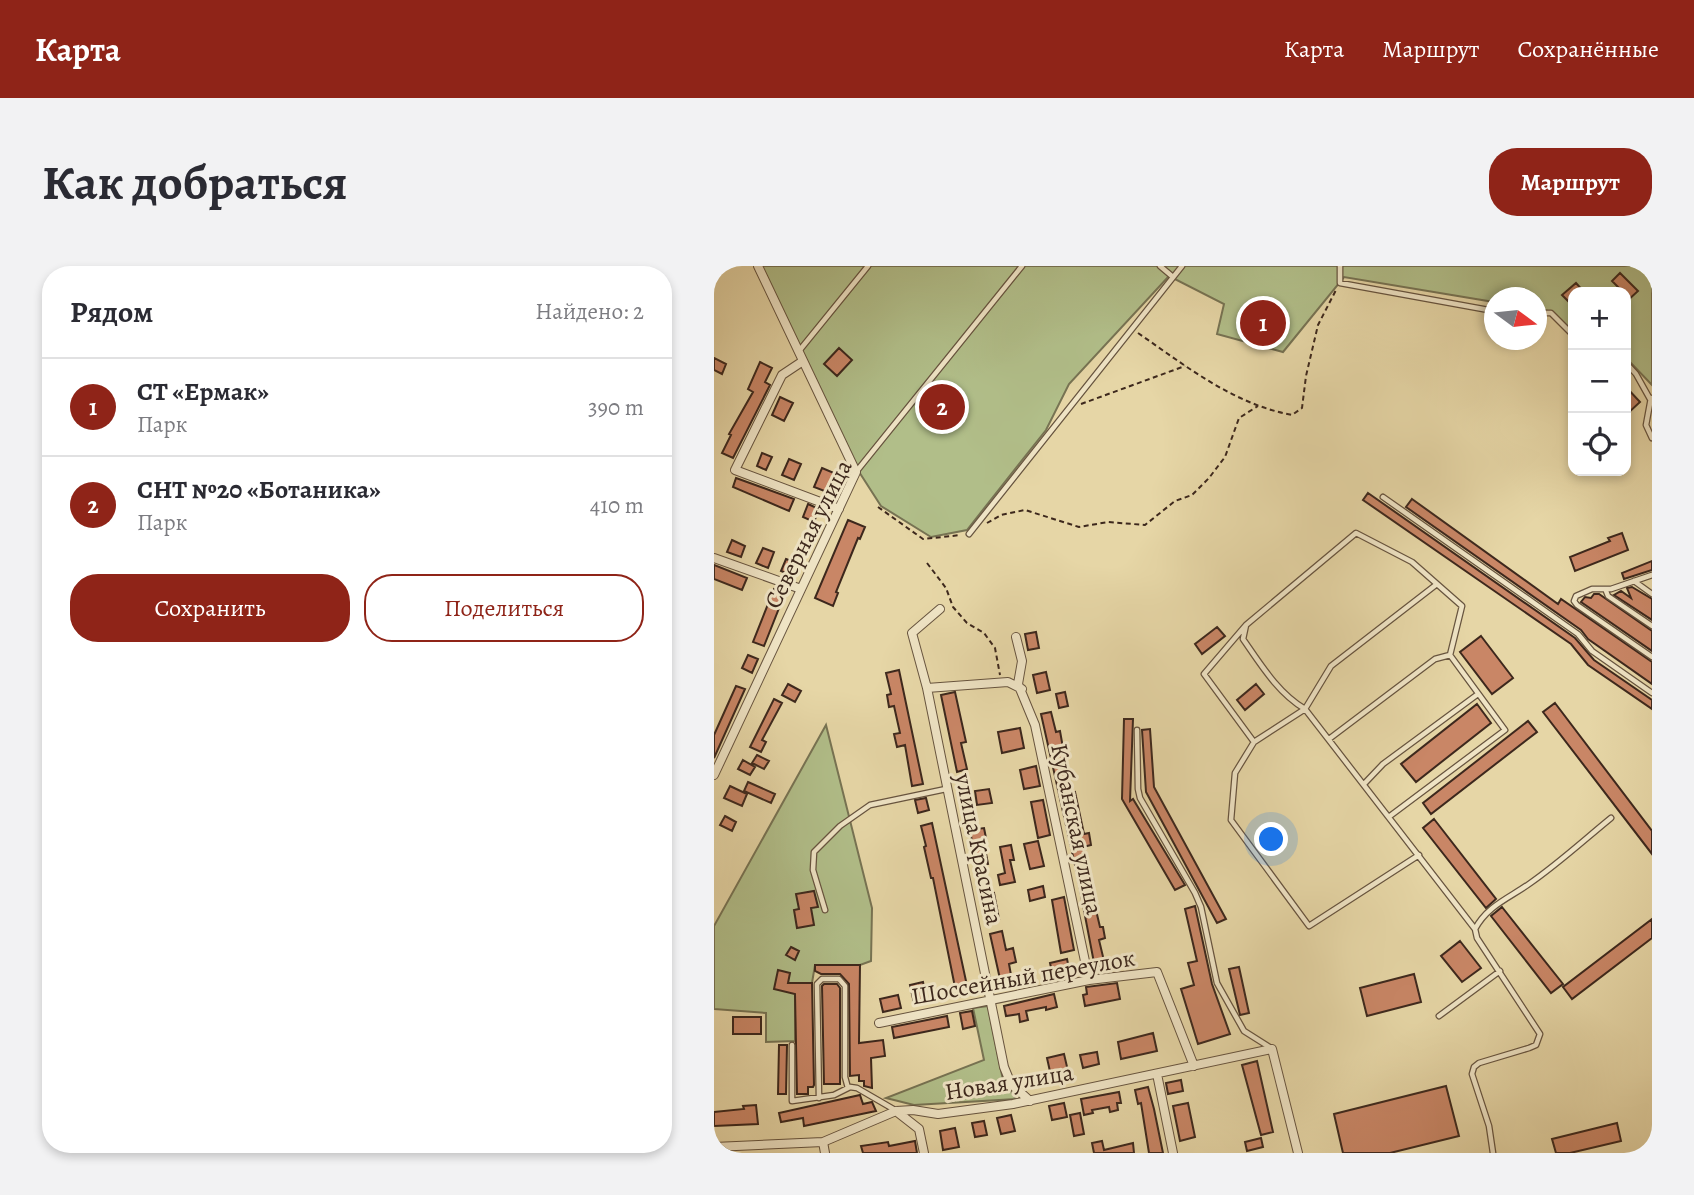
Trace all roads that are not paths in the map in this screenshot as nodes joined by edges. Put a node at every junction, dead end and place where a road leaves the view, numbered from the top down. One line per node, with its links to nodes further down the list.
1 (758, 266): 13 (street)
2 (868, 266): 13 (lane)
3 (1022, 266): 18 (lane, Северная улица)
4 (1160, 266): 9 (lane)
5 (1182, 266): 9 (lane)
6 (1340, 266): 10 (lane)
7 (1642, 266): 8 (lane)
8 (1652, 276)
9 (1173, 277): 21 (lane)
10 (1484, 309)
11 (1547, 313): 12 (lane)
12 (1568, 330)
13 (799, 352): 14 (street)
14 (803, 361): 18 (street); 20 (street)
15 (1631, 368): 16 (lane)
16 (1651, 398): 17 (lane)
17 (1652, 438)
18 (856, 472): 20 (street, Северная улица)
19 (1383, 497): 37 (lane)
20 (839, 509): 26 (street, Северная улица)
21 (969, 534)
22 (714, 558): 26 (street)
23 (1652, 575): 24 (lane)
24 (1634, 581): 27 (lane); 28 (lane)
25 (1437, 584): 30 (lane); 33 (lane); 39 (lane)
26 (801, 589): 43 (street, Северная улица)
27 (1605, 590): 31 (lane); 34 (lane)
28 (1652, 594)
29 (940, 609): 35 (street, улица Красина)
30 (1246, 625): 39 (lane); 42 (lane)
31 (1652, 626)
32 (1016, 636): 36 (street, Кубанская улица)
33 (1450, 655): 38 (lane); 41 (lane)
34 (1652, 657)
35 (927, 688): 36 (street); 45 (street, улица Красина)
36 (1022, 689): 52 (street, Кубанская улица)
37 (1652, 693)
38 (1478, 694): 44 (lane); 46 (lane)
39 (1305, 709): 41 (lane); 42 (lane)
40 (1137, 730): 57 (lane)
41 (1329, 739): 44 (lane)
42 (1254, 742): 48 (lane)
43 (714, 775)
44 (1364, 783): 46 (lane); 48 (lane)
45 (947, 789): 49 (lane); 53 (street, улица Красина)
46 (1390, 816): 48 (lane)
47 (1611, 818): 50 (lane)
48 (1419, 855): 50 (lane)
49 (825, 910)
50 (1475, 929): 51 (lane)
51 (1500, 971): 54 (lane); 70 (lane)
52 (1089, 979): 53 (street, Шоссейный переулок); 58 (street, Шоссейный переулок)
53 (991, 1001): 55 (street, Шоссейный переулок); 62 (street, улица Красина)
54 (1439, 1016)
55 (879, 1023)
56 (792, 1045): 61 (lane)
57 (1272, 1049): 58 (street, Новая улица); 69 (street)
58 (1194, 1066): 59 (street, Новая улица)
59 (1157, 1074): 62 (street, Новая улица); 68 (street)
60 (848, 1088): 61 (lane); 61 (lane); 63 (lane)
61 (819, 1098)
62 (1030, 1101): 63 (street, Новая улица)
63 (896, 1111): 64 (street, Новая улица); 67 (street)
64 (823, 1142): 65 (street, Новая улица); 66 (street)
65 (714, 1147)
66 (825, 1153)
67 (924, 1153)
68 (1173, 1153)
69 (1297, 1153)
70 (1493, 1153)

